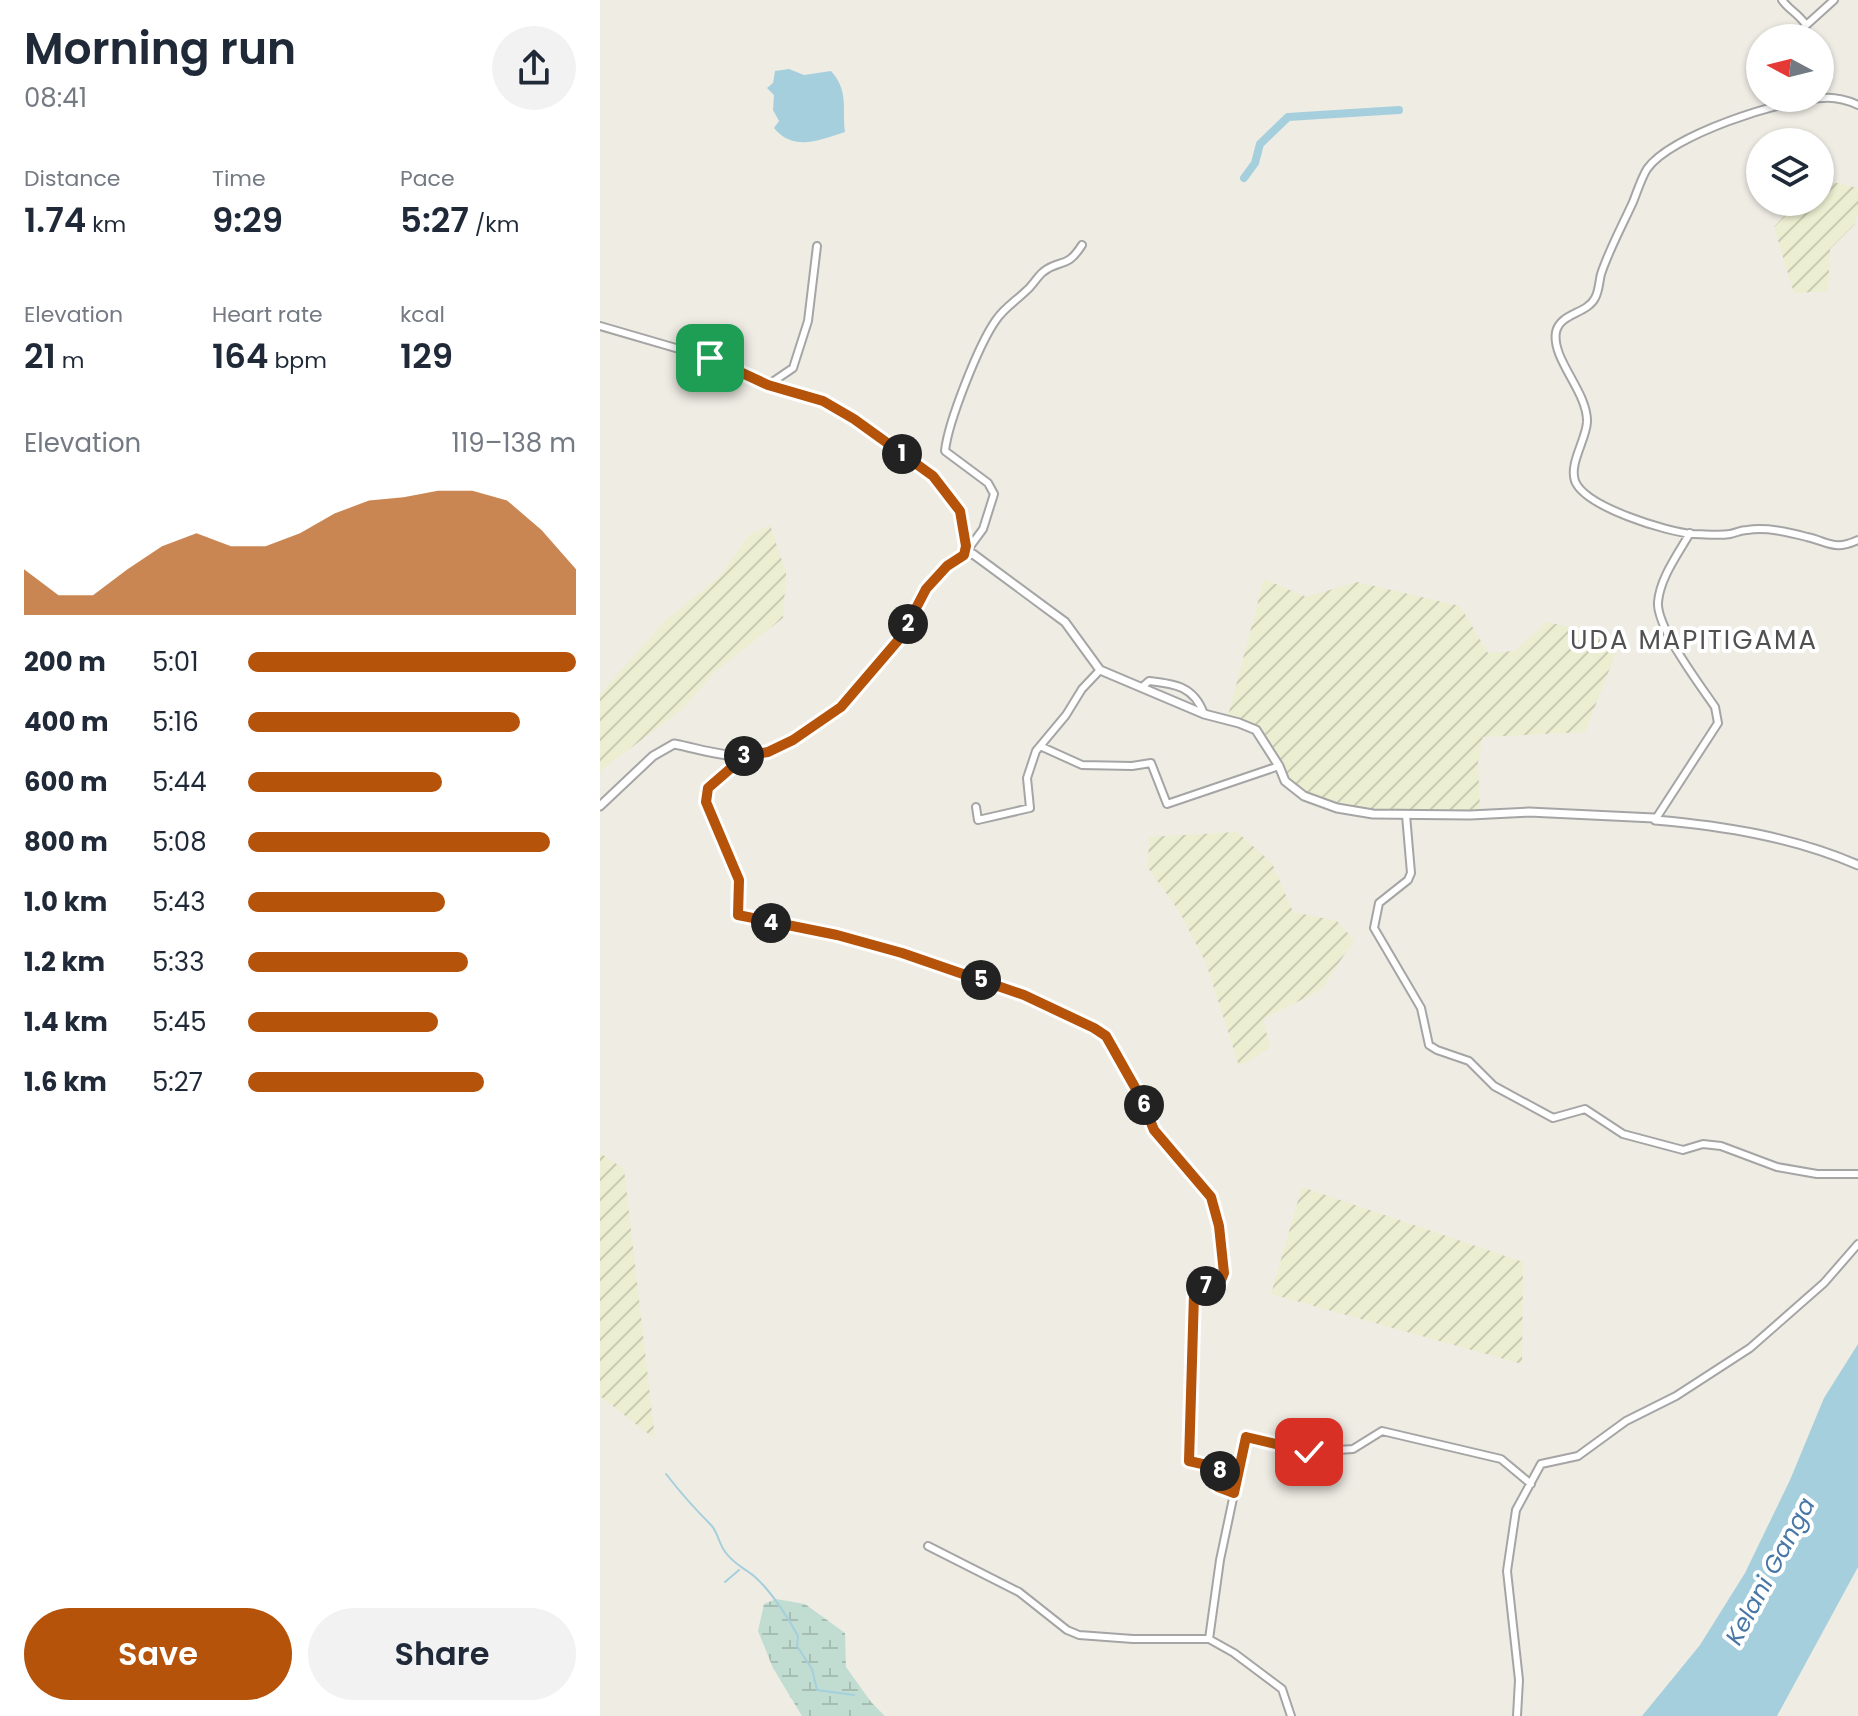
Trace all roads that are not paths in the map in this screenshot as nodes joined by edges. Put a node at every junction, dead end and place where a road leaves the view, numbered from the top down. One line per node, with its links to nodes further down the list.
1 (1782, 0): 3 (street)
2 (1834, 0): 4 (street)
3 (1805, 24)
4 (1807, 24)
5 (1858, 105): 10 (street)
6 (1082, 245): 12 (street)
7 (817, 246): 9 (street)
8 (600, 326): 9 (street)
9 (768, 385): 12 (street)
10 (1690, 533): 11 (street); 22 (street)
11 (1858, 540)
12 (964, 555): 13 (street); 17 (street)
13 (1100, 670): 14 (street); 16 (street)
14 (1142, 687): 15 (street); 15 (street)
15 (1204, 714): 18 (street)
16 (1040, 746): 18 (street); 20 (street)
17 (745, 756): 19 (street); 27 (street)
18 (1279, 766): 21 (street)
19 (600, 806)
20 (976, 807)
21 (1406, 815): 22 (street); 24 (street)
22 (1655, 820): 23 (street)
23 (1858, 865)
24 (1858, 1174)
25 (1858, 1244): 26 (street)
26 (1531, 1484): 27 (street); 31 (street)
27 (1234, 1493): 29 (street)
28 (928, 1546): 29 (street)
29 (1209, 1639): 30 (street)
30 (1291, 1716)
31 (1517, 1716)

